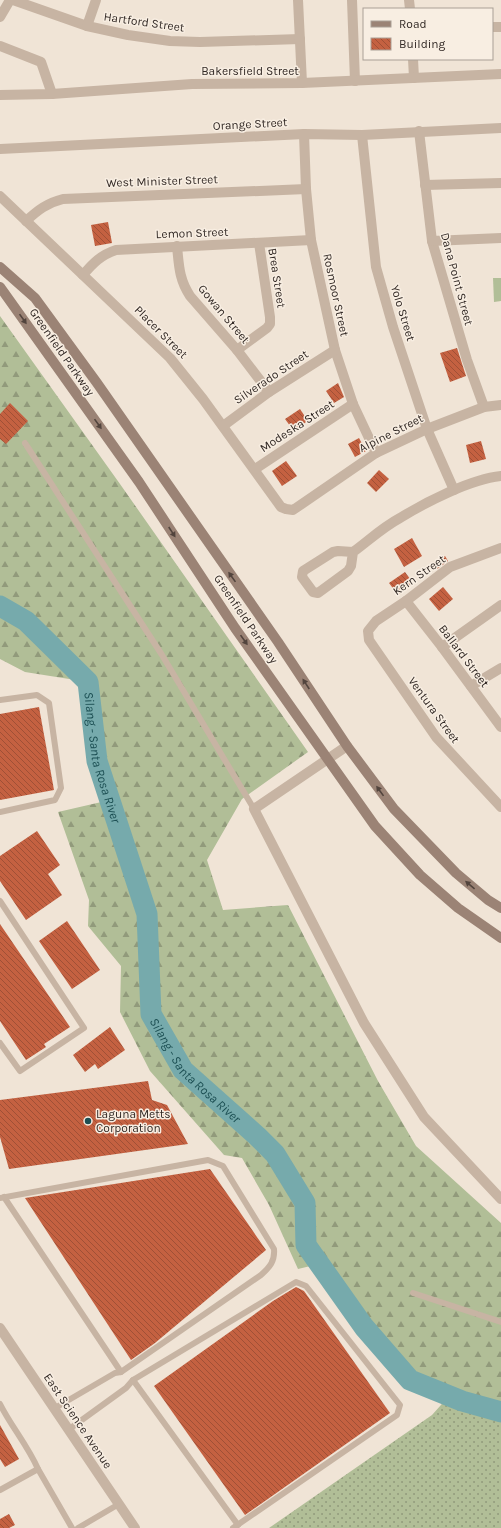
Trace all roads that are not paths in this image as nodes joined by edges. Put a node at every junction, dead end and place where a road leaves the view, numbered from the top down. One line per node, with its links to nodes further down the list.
1 (11, 0): 5 (street); 6 (street, Hartford Street)
2 (96, 0): 6 (street)
3 (298, 0): 7 (street)
4 (352, 0): 12 (street)
5 (0, 18)
6 (87, 26): 7 (street, Hartford Street)
7 (300, 39): 13 (street)
8 (0, 46): 14 (street)
9 (413, 60): 11 (street)
10 (501, 74): 11 (street, Bakersfield Street)
11 (414, 78): 12 (street, Bakersfield Street)
12 (355, 81): 13 (street, Bakersfield Street)
13 (302, 83): 14 (street, Bakersfield Street)
14 (52, 94): 15 (street, Bakersfield Street)
15 (0, 95)
16 (501, 128): 17 (street, Orange Street)
17 (419, 131): 19 (street, Orange Street); 22 (street, Dana Point Street)
18 (304, 134): 19 (street, Orange Street); 20 (street, Orange Street); 23 (street, Rosmoor Street)
19 (362, 134): 41 (street, Yolo Street)
20 (0, 149)
21 (501, 183): 22 (street)
22 (425, 185): 28 (street, Dana Point Street)
23 (306, 189): 25 (street, West Minister Street); 27 (street, Rosmoor Street)
24 (0, 196): 25 (street, Placer Street)
25 (26, 221): 32 (street, Placer Street)
26 (501, 238): 28 (street)
27 (311, 240): 29 (street, Lemon Street); 35 (street, Rosmoor Street)
28 (432, 241): 39 (street, Dana Point Street)
29 (259, 243): 30 (street, Lemon Street); 34 (street, Brea Street)
30 (177, 246): 32 (street, Lemon Street); 34 (street, Gowan Street)
31 (0, 267): 58 (main road, Greenfield Parkway, one-way to 31)
32 (83, 275): 40 (street, Placer Street)
33 (0, 287): 59 (main road, Greenfield Parkway, one-way to 59)
34 (237, 350): 36 (street, Gowan Street)
35 (335, 350): 36 (street, Silverado Street); 37 (street, Rosmoor Street)
36 (269, 392): 40 (street, Silverado Street)
37 (353, 404): 43 (street, Rosmoor Street); 44 (street, Modeska Street)
38 (501, 405): 39 (street, Alpine Street)
39 (484, 407): 41 (street, Alpine Street)
40 (223, 426): 44 (street, Placer Street)
41 (427, 429): 43 (street, Alpine Street); 46 (street, Yolo Street)
42 (25, 443): 61 (lane)
43 (376, 453): 47 (street, Alpine Street)
44 (255, 469): 47 (street, Placer Street)
45 (501, 476): 46 (street)
46 (454, 490): 49 (street)
47 (281, 507)
48 (501, 548): 50 (street, Kern Street)
49 (353, 552): 49 (street)
50 (406, 601): 52 (street, Kern Street); 53 (street, Ballard Street)
51 (501, 605): 53 (street)
52 (369, 640): 60 (street, Ventura Street)
53 (442, 647): 55 (street, Ballard Street)
54 (501, 668): 55 (street)
55 (471, 686): 57 (street, Ballard Street)
56 (0, 700): 62 (lane)
57 (501, 727)
58 (346, 746): 59 (street); 64 (main road, Greenfield Parkway, one-way to 58)
59 (328, 758): 61 (street); 65 (main road, Greenfield Parkway)
60 (501, 807)
61 (254, 809): 68 (street)
62 (0, 812)
63 (0, 901): 66 (lane)
64 (501, 908)
65 (501, 938)
66 (0, 1043)
67 (2, 1198): 72 (lane); 72 (lane)
68 (501, 1198)
69 (413, 1293): 70 (lane)
70 (501, 1322)
71 (0, 1328): 75 (street, East Science Avenue)
72 (121, 1372): 75 (lane)
73 (133, 1380): 76 (lane); 80 (lane); 80 (lane)
74 (0, 1404): 77 (lane)
75 (55, 1408): 76 (street, East Science Avenue)
76 (68, 1430): 79 (street, East Science Avenue)
77 (38, 1468): 78 (lane); 81 (lane)
78 (0, 1490)
79 (119, 1504): 82 (lane); 83 (street, East Science Avenue)
80 (235, 1527)
81 (72, 1528)
82 (78, 1528)
83 (135, 1528)

